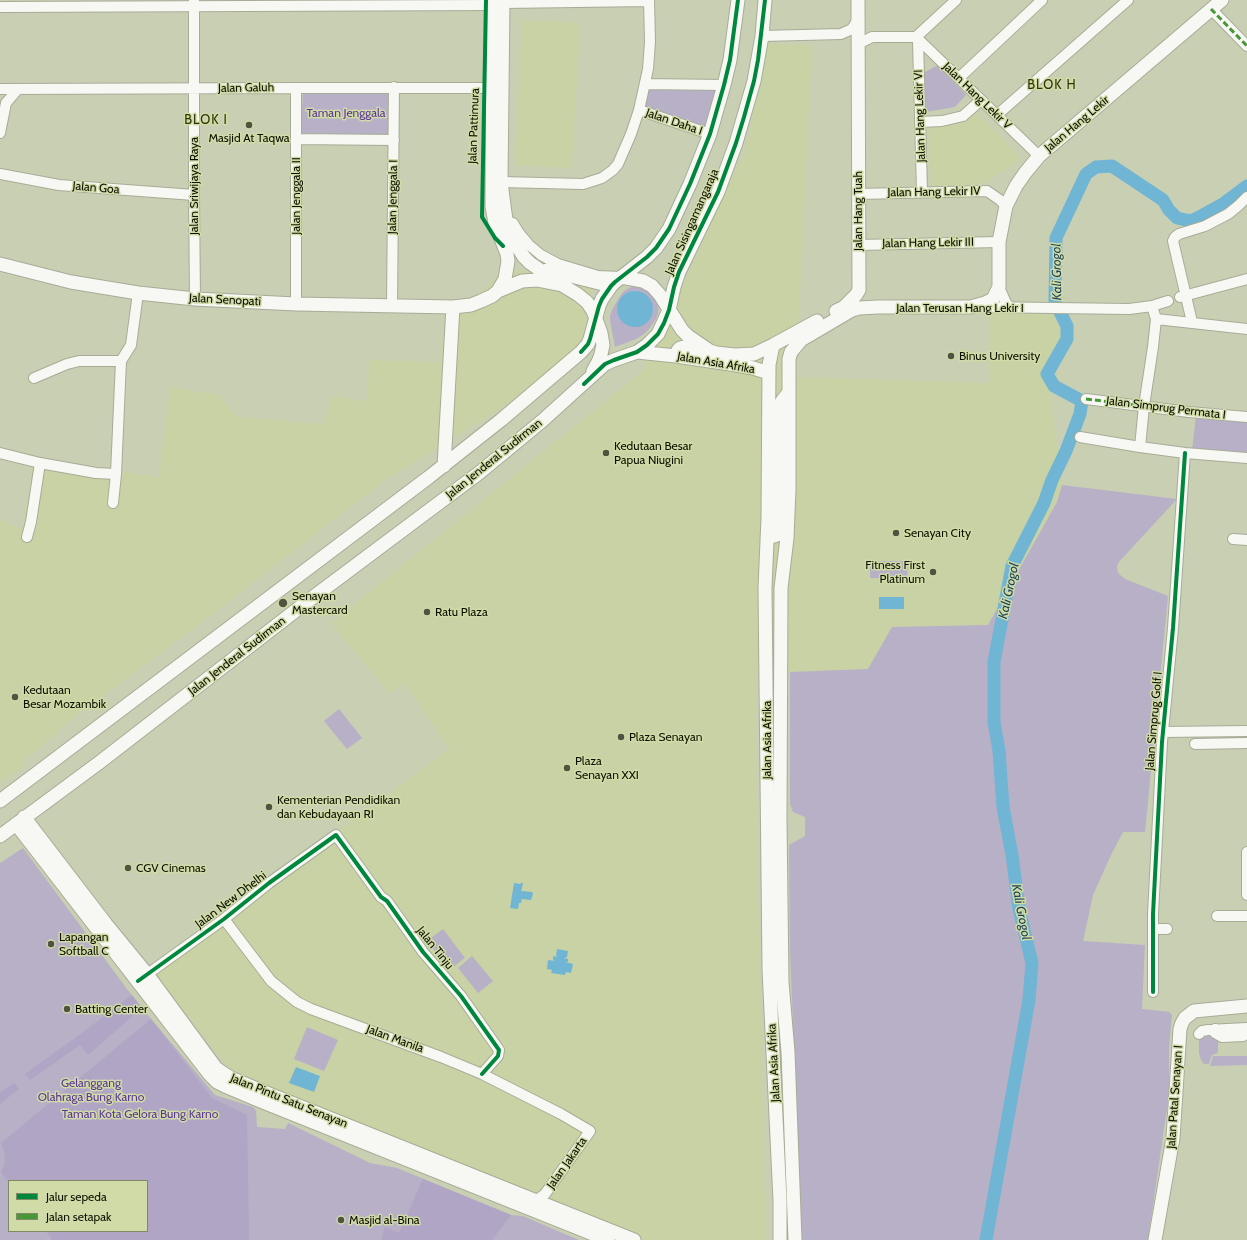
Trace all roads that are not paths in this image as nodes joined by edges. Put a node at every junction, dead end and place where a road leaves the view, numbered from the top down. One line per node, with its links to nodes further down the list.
1 (649, 0): 9 (street); 20 (street)
2 (738, 0): 21 (main road, Jalan Sisingamangaraja)
3 (765, 0): 15 (main road, Jalan Sisingamangaraja)
4 (858, 0): 13 (main road, Jalan Hang Tuah)
5 (956, 0): 16 (street)
6 (1042, 0): 19 (street)
7 (1128, 0): 31 (street)
8 (1222, 0): 12 (main road, Jalan Hang Lekir)
9 (501, 2): 10 (street); 24 (main road, Jalan Pattimura); 39 (main road)
10 (194, 3): 11 (street); 26 (street, Jalan Sriwijaya Raya)
11 (0, 7)
12 (1211, 9): 18 (street); 37 (main road, Jalan Hang Lekir)
13 (857, 21): 14 (street); 17 (main road, Jalan Hang Tuah)
14 (841, 34): 15 (street); 17 (street)
15 (762, 36): 67 (main road, Jalan Sisingamangaraja)
16 (917, 38): 17 (street); 19 (street, Jalan Hang Lekir V); 32 (street, Jalan Hang Lekir VI)
17 (858, 46): 41 (main road, Jalan Hang Tuah)
18 (1247, 46)
19 (959, 78): 28 (street, Jalan Hang Lekir V)
20 (645, 84): 21 (street); 30 (street)
21 (724, 85): 34 (main road, Jalan Sisingamangaraja)
22 (296, 88): 23 (street, Jalan Galuh); 26 (street, Jalan Galuh); 35 (street, Jalan Jenggala II)
23 (394, 88): 24 (street, Jalan Galuh); 36 (street, Jalan Jenggala I)
24 (492, 88): 55 (main road, Jalan Pattimura)
25 (18, 89): 26 (street, Jalan Galuh); 27 (street, Jalan Galuh); 29 (street)
26 (193, 89): 42 (street, Jalan Sriwijaya Raya)
27 (0, 90): 29 (street)
28 (981, 100): 31 (street, Jalan Hang Lekir V); 32 (street)
29 (6, 103): 33 (street)
30 (639, 110): 34 (street, Jalan Daha I); 39 (street)
31 (997, 116): 37 (street, Jalan Hang Lekir V)
32 (921, 122): 40 (street, Jalan Hang Lekir VI)
33 (0, 133)
34 (710, 134): 49 (main road, Jalan Sisingamangaraja)
35 (296, 139): 36 (street); 60 (street, Jalan Jenggala II)
36 (394, 140): 62 (street, Jalan Jenggala I)
37 (1039, 156): 44 (main road, Jalan Hang Lekir)
38 (0, 174): 42 (street, Jalan Goa)
39 (504, 182): 48 (main road); 49 (street)
40 (922, 192): 41 (street, Jalan Hang Lekir IV); 44 (street, Jalan Hang Lekir IV)
41 (858, 194): 46 (main road, Jalan Hang Tuah)
42 (194, 195): 58 (street, Jalan Sriwijaya Raya)
43 (1247, 197): 57 (street)
44 (1006, 206): 45 (main road, Jalan Hang Lekir)
45 (999, 242): 46 (street, Jalan Hang Lekir III); 53 (main road, Jalan Hang Lekir)
46 (858, 245): 54 (main road, Jalan Hang Tuah)
47 (0, 264): 56 (main road, Jalan Senopati)
48 (538, 267): 51 (main road); 52 (main road)
49 (621, 277): 52 (main road, Jalan Sisingamangaraja); 67 (main road)
50 (1247, 279): 57 (street)
51 (562, 285): 55 (main road); 68 (main road)
52 (611, 286): 68 (main road, Jalan Sisingamangaraja)
53 (999, 287): 64 (main road); 66 (street, Jalan Hang Lekir)
54 (859, 290): 63 (main road); 72 (main road)
55 (498, 291): 65 (main road)
56 (138, 293): 58 (main road, Jalan Senopati); 77 (street)
57 (1183, 296): 70 (street)
58 (195, 299): 60 (main road, Jalan Senopati)
59 (1168, 301): 61 (street, Jalan Terusan Hang Lekir I)
60 (296, 304): 62 (main road, Jalan Senopati)
61 (1152, 306): 66 (street, Jalan Terusan Hang Lekir I); 69 (street)
62 (392, 307): 65 (main road, Jalan Senopati)
63 (878, 307): 64 (main road, Jalan Terusan Hang Lekir I); 81 (main road, Jalan Terusan Hang Lekir I)
64 (971, 307): 66 (street, Jalan Terusan Hang Lekir I)
65 (453, 308): 93 (main road)
66 (1011, 308)
67 (669, 310): 73 (main road); 74 (main road, Jalan Sisingamangaraja)
68 (596, 318): 82 (main road); 93 (main road)
69 (1156, 319): 70 (street); 85 (street)
70 (1192, 322): 71 (street)
71 (1247, 329)
72 (773, 345): 75 (main road); 79 (main road)
73 (710, 351): 75 (main road); 76 (main road)
74 (636, 352): 76 (main road, Jalan Asia Afrika); 82 (main road, Jalan Sisingamangaraja)
75 (754, 354): 78 (main road)
76 (676, 356): 78 (main road, Jalan Asia Afrika)
77 (121, 361): 80 (street); 94 (street)
78 (753, 368): 79 (main road, Jalan Asia Afrika)
79 (769, 373): 97 (main road, Jalan Asia Afrika)
80 (34, 378)
81 (789, 378): 83 (main road, Jalan Asia Afrika)
82 (584, 384): 105 (main road, Jalan Jenderal Sudirman)
83 (789, 392): 97 (main road); 106 (main road, Jalan Asia Afrika)
84 (1086, 399): 85 (street, Jalan Simprug Permata I)
85 (1144, 406): 86 (street, Jalan Simprug Permata I); 88 (street)
86 (1247, 417)
87 (1080, 436): 88 (street)
88 (1140, 447): 90 (street)
89 (0, 453): 92 (street)
90 (1186, 453): 91 (street); 101 (street, Jalan Simprug Golf I)
91 (1247, 458)
92 (40, 463): 94 (street); 96 (street)
93 (444, 466): 104 (main road)
94 (116, 474): 95 (street)
95 (114, 503)
96 (27, 537)
97 (767, 538): 106 (main road, Jalan Asia Afrika)
98 (1233, 539): 99 (street)
99 (1247, 540)
100 (1247, 731): 101 (street)
101 (1162, 732): 115 (street, Jalan Simprug Golf I)
102 (1247, 743): 103 (street)
103 (1195, 744)
104 (0, 801)
105 (20, 820): 108 (main road, Jalan Jenderal Sudirman); 117 (main road, Jalan Pintu Satu Senayan)
106 (774, 834): 127 (main road, Jalan Asia Afrika)
107 (336, 835): 114 (street, Jalan New Dhelhi); 125 (street, Jalan Tinju)
108 (0, 836)
109 (1247, 852): 110 (street)
110 (1247, 873): 111 (street)
111 (1247, 895)
112 (1217, 916): 113 (street)
113 (1247, 916)
114 (224, 919): 117 (street, Jalan New Dhelhi); 125 (street, Jalan Manila)
115 (1153, 929): 116 (street); 118 (street, Jalan Simprug Golf I)
116 (1167, 929)
117 (143, 978): 128 (main road, Jalan Pintu Satu Senayan)
118 (1153, 992)
119 (1247, 1006): 133 (main road, Jalan Patal Senayan I)
120 (1247, 1012): 134 (main road, Jalan Patal Senayan I)
121 (1247, 1028): 122 (street)
122 (1215, 1029): 123 (street); 124 (street)
123 (1199, 1034)
124 (1247, 1034)
125 (482, 1074): 126 (street, Jalan Manila)
126 (590, 1131): 128 (street, Jalan Jakarta)
127 (787, 1202): 131 (main road, Jalan Asia Afrika); 132 (main road, Jalan Asia Afrika)
128 (543, 1207): 129 (main road, Jalan Pintu Satu Senayan); 130 (main road, Jalan Pintu Satu Senayan)
129 (608, 1240)
130 (634, 1240)
131 (780, 1240)
132 (795, 1240)
133 (1155, 1240)
134 (1163, 1240)

